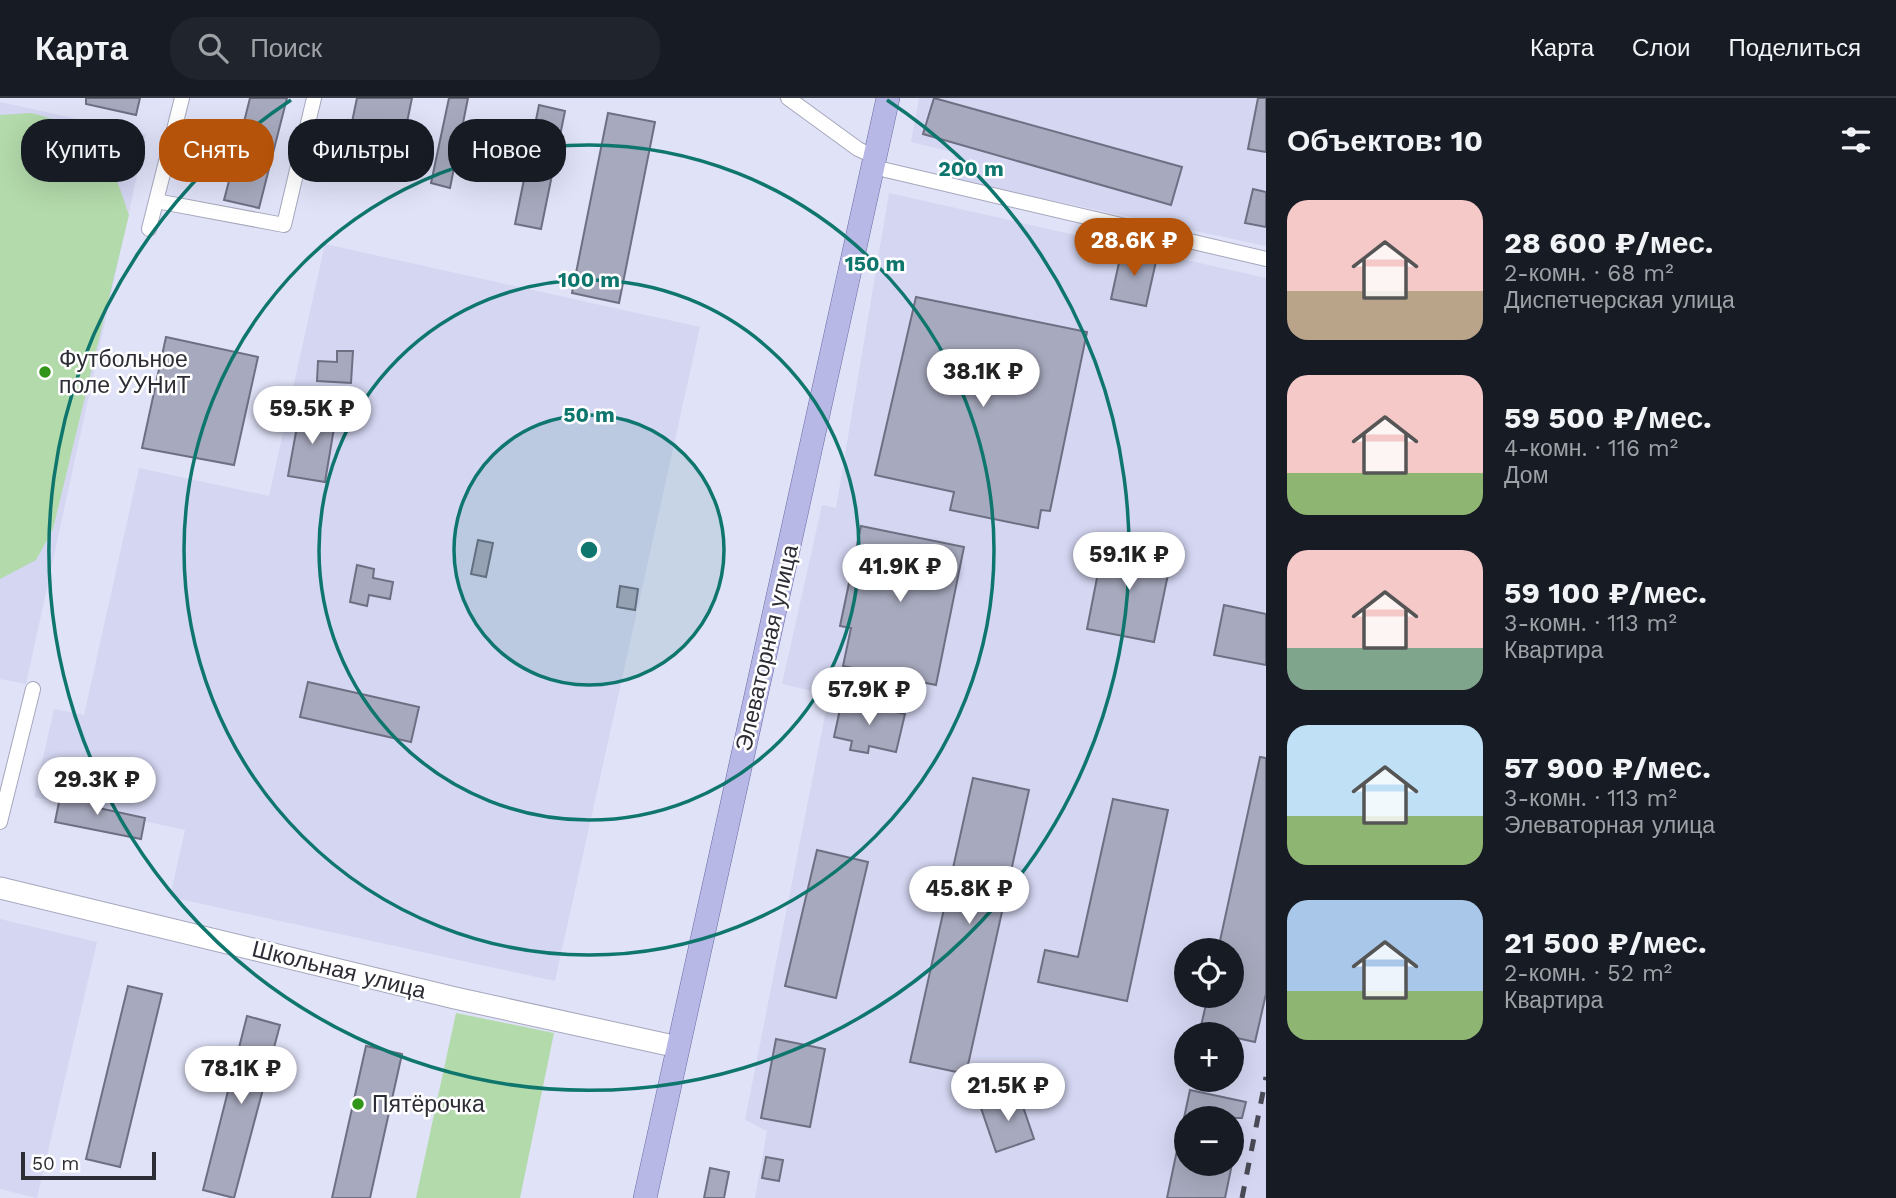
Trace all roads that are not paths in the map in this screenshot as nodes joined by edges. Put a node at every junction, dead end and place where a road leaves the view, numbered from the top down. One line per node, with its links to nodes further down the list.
1 (182, 98): 6 (street)
2 (314, 98): 6 (street)
3 (788, 98): 5 (street)
4 (888, 98): 5 (main road, Элеваторная улица)
5 (874, 162): 8 (street); 12 (main road, Элеваторная улица)
6 (156, 201): 7 (street)
7 (149, 229)
8 (1266, 258)
9 (33, 689): 10 (street)
10 (0, 822)
11 (0, 888): 12 (street, Школьная улица)
12 (678, 1046): 13 (main road, Элеваторная улица)
13 (646, 1198)

